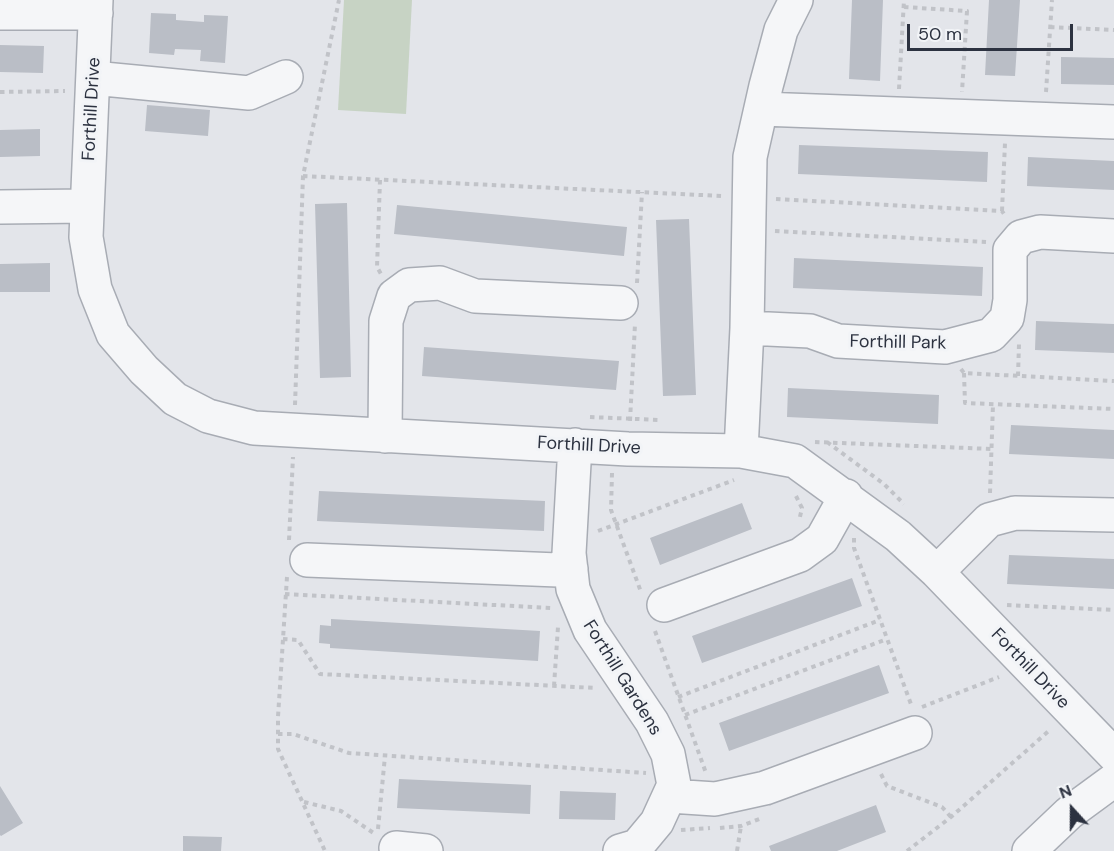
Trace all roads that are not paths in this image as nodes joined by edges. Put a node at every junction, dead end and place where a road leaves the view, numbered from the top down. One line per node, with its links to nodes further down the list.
1 (796, 0): 6 (street)
2 (96, 6): 3 (street, Forthill Drive); 5 (street, Forthill Drive)
3 (0, 13)
4 (286, 77): 5 (street)
5 (93, 85): 8 (street, Forthill Drive)
6 (761, 109): 7 (street); 12 (street)
7 (1114, 122)
8 (87, 206): 9 (street); 13 (street, Forthill Drive)
9 (0, 207)
10 (1114, 236): 12 (street, Forthill Park)
11 (631, 303): 13 (street)
12 (747, 328): 15 (street)
13 (385, 436): 14 (street, Forthill Drive)
14 (575, 446): 15 (street, Forthill Drive); 18 (street, Forthill Gardens)
15 (738, 465): 16 (street, Forthill Drive)
16 (846, 496): 20 (street, Forthill Drive); 21 (street)
17 (1114, 515): 20 (street)
18 (570, 555): 19 (street); 25 (street, Forthill Gardens)
19 (294, 560)
20 (936, 572): 23 (street, Forthill Drive)
21 (653, 609)
22 (915, 733): 25 (street)
23 (1114, 755)
24 (1114, 780): 27 (street)
25 (671, 785): 26 (street)
26 (620, 851)
27 (1029, 851)

